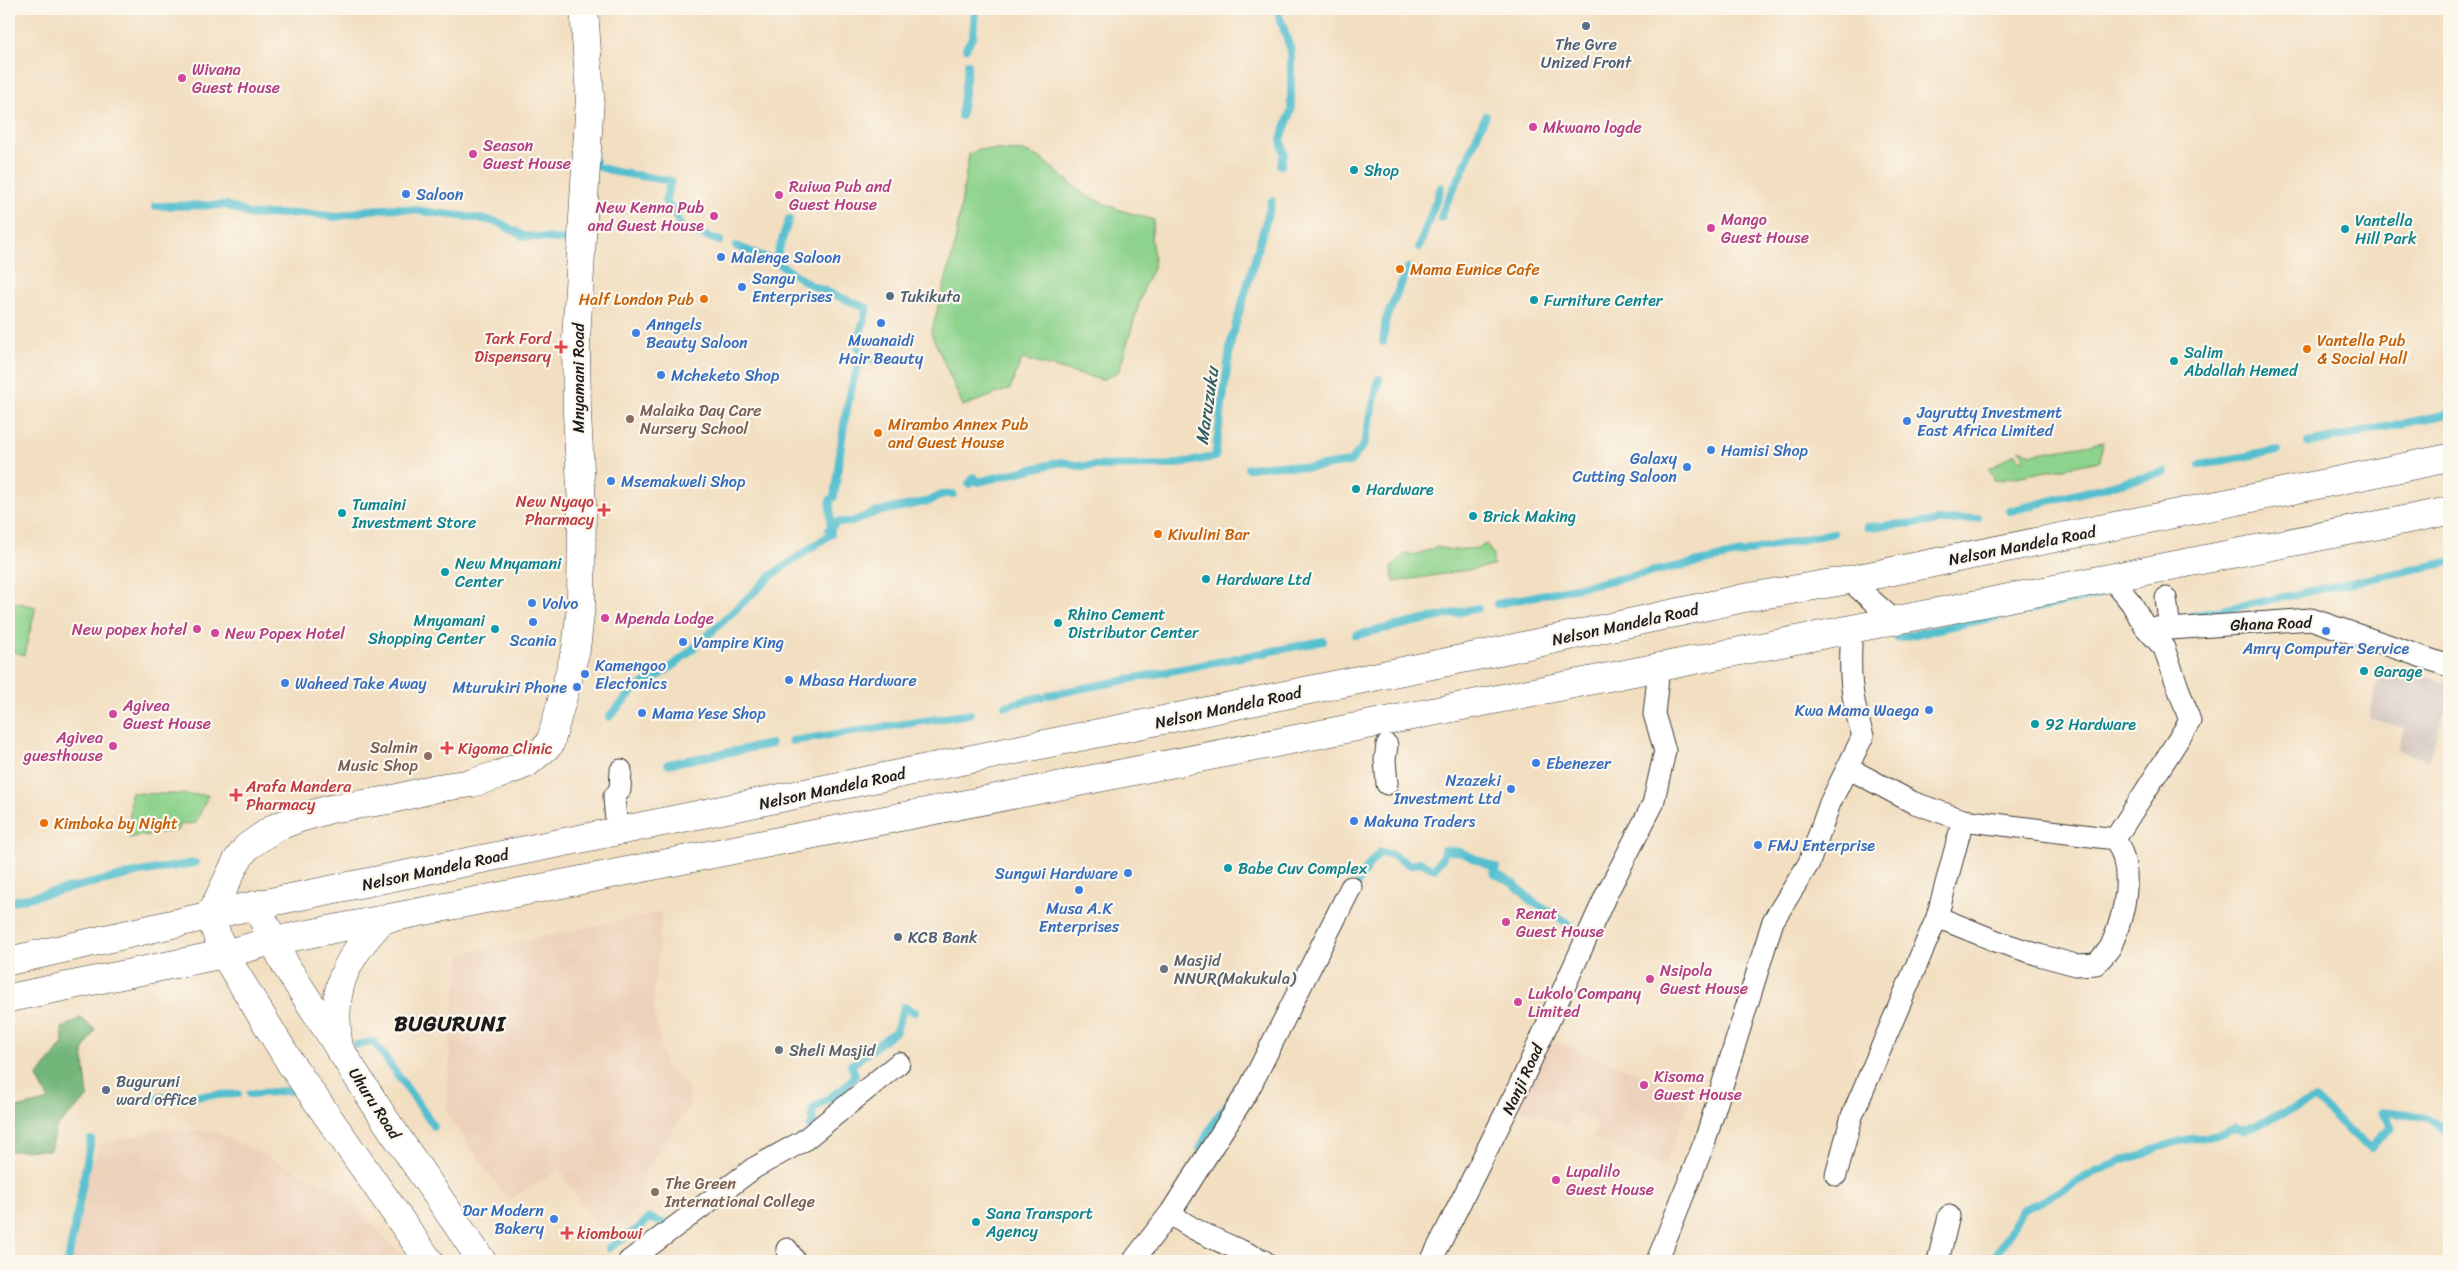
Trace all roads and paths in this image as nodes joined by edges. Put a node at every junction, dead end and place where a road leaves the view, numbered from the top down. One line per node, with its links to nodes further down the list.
1 (584, 9): 20 (main road, Mnyamani Road)
2 (2449, 458): 5 (main road, Nelson Mandela Road)
3 (2449, 511): 4 (main road)
4 (2111, 578): 7 (main road); 8 (street)
5 (1849, 580): 7 (street); 18 (main road, Nelson Mandela Road)
6 (2166, 598): 10 (street)
7 (1896, 620): 9 (main road)
8 (2145, 627): 10 (street, Ghana Road); 19 (street)
9 (1852, 629): 12 (main road); 14 (street)
10 (2170, 629): 11 (street, Ghana Road)
11 (2449, 666)
12 (1659, 668): 25 (main road); 40 (street, Nanji Road)
13 (1387, 745): 16 (street)
14 (1848, 768): 17 (street); 41 (street)
15 (622, 770): 18 (street)
16 (1387, 784)
17 (1963, 820): 19 (street); 24 (street)
18 (617, 832): 22 (main road, Nelson Mandela Road)
19 (2115, 838): 24 (street)
20 (233, 872): 22 (main road, Uhuru Road); 23 (main road)
21 (1351, 888): 33 (street)
22 (256, 905): 23 (main road, Nelson Mandela Road); 26 (main road, Uhuru Road)
23 (210, 916): 27 (main road); 28 (main road, Nelson Mandela Road)
24 (1937, 917): 32 (street)
25 (383, 919): 26 (main road); 30 (main road)
26 (273, 941): 27 (main road); 30 (main road, Uhuru Road)
27 (224, 954): 29 (main road); 35 (main road)
28 (9, 961)
29 (9, 998)
30 (339, 1049): 36 (main road, Uhuru Road)
31 (899, 1063): 37 (street)
32 (1836, 1175)
33 (1171, 1212): 38 (street); 39 (street)
34 (1949, 1216): 42 (street)
35 (429, 1261)
36 (482, 1261)
37 (629, 1261)
38 (1133, 1261)
39 (1264, 1261)
40 (1431, 1261)
41 (1657, 1261)
42 (1938, 1261)

